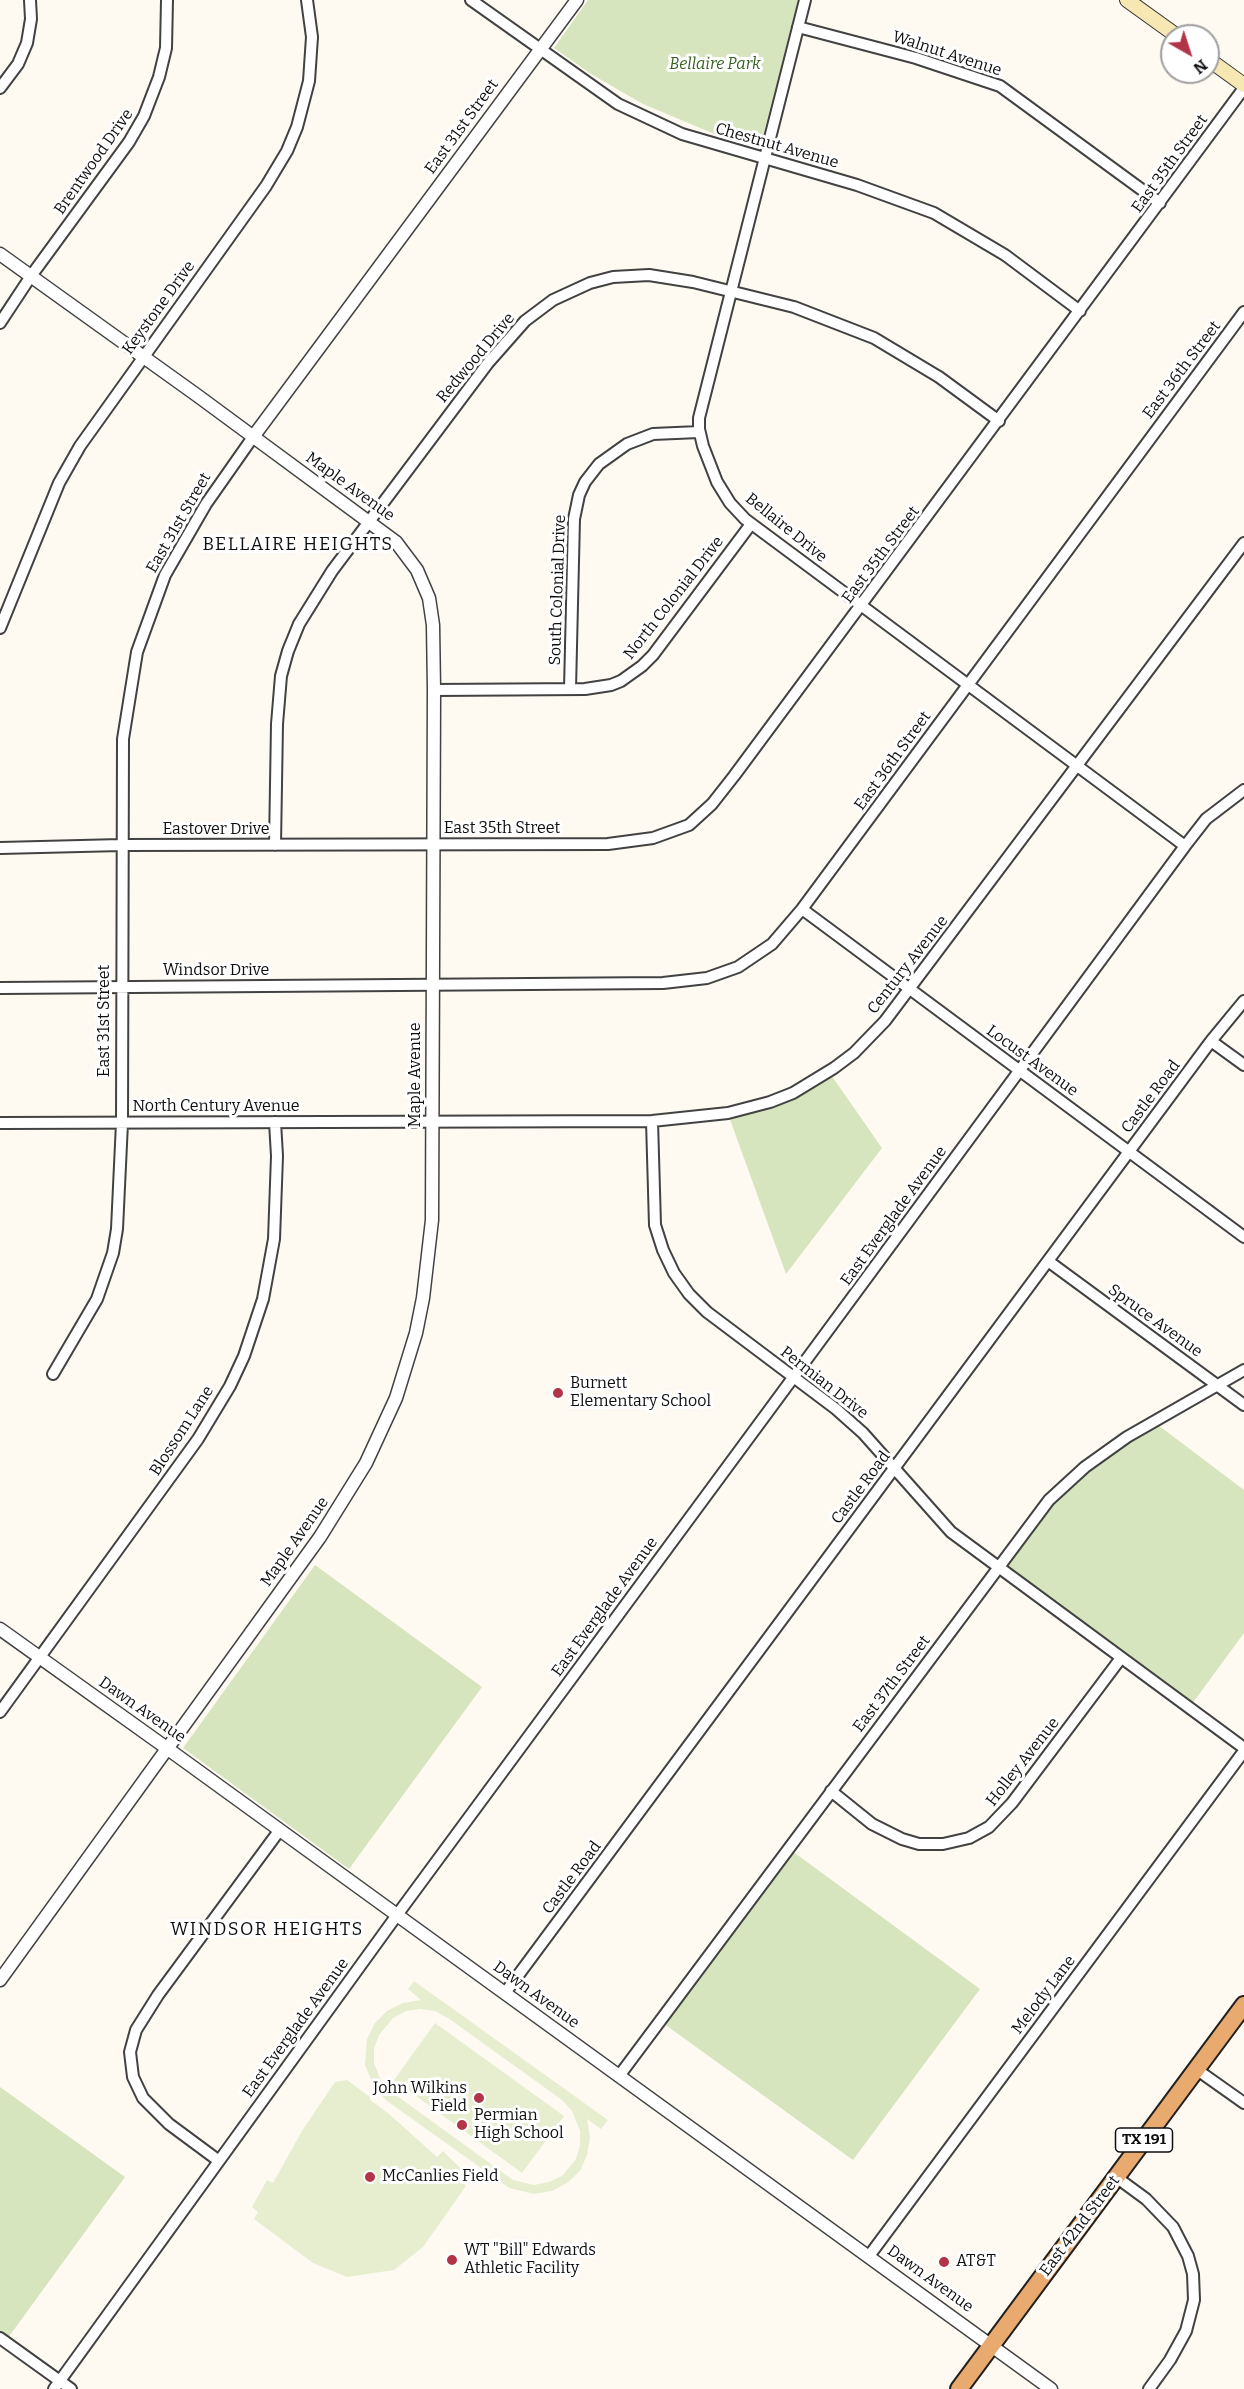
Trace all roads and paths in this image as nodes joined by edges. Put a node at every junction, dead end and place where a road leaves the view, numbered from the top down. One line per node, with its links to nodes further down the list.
1 (30, 0): 13 (street)
2 (168, 0): 17 (street, Brentwood Drive)
3 (307, 0): 22 (street, Keystone Drive)
4 (471, 0): 10 (street, Chestnut Avenue)
5 (577, 0): 10 (street, East 31st Street)
6 (805, 0): 9 (street, Bellaire Drive)
7 (1127, 0): 8 (main road)
8 (1160, 24)
9 (798, 27): 14 (street, Bellaire Drive); 15 (street, Walnut Avenue)
10 (540, 50): 14 (street, Chestnut Avenue); 25 (street, East 31st Street)
11 (1220, 68): 12 (main road)
12 (1244, 87): 15 (street, East 35th Street)
13 (0, 88)
14 (765, 159): 18 (street, Bellaire Drive); 19 (street, Chestnut Avenue)
15 (1160, 203): 19 (street, East 35th Street)
16 (0, 254): 17 (street, Maple Avenue)
17 (31, 276): 21 (street, Brentwood Drive); 22 (street, Maple Avenue)
18 (731, 291): 23 (street, Redwood Drive); 24 (street, Bellaire Drive); 26 (street, Redwood Drive)
19 (1080, 311): 23 (street, East 35th Street)
20 (1244, 312): 31 (street, East 36th Street)
21 (0, 323)
22 (142, 357): 25 (street, Maple Avenue); 30 (street, Keystone Drive)
23 (999, 421): 29 (street, East 35th Street)
24 (699, 432): 27 (street, Bellaire Drive); 32 (street, South Colonial Drive)
25 (253, 437): 26 (street, Maple Avenue); 37 (street, East 31st Street)
26 (369, 521): 33 (street, Maple Avenue); 38 (street, Redwood Drive)
27 (751, 524): 29 (street, Bellaire Drive); 32 (street, North Colonial Drive)
28 (1244, 543): 34 (street, Century Avenue)
29 (862, 606): 31 (street, Bellaire Drive); 36 (street, East 35th Street)
30 (0, 628)
31 (968, 685): 34 (street, Bellaire Drive); 41 (street, East 36th Street)
32 (570, 689): 33 (street, North Colonial Drive)
33 (434, 690): 36 (street, Maple Avenue)
34 (1077, 766): 39 (street, Bellaire Drive); 45 (street, Century Avenue)
35 (1244, 790): 39 (street, East Everglade Avenue)
36 (432, 844): 38 (street, Eastover Drive); 42 (street, Maple Avenue)
37 (121, 845): 38 (street, Eastover Drive); 40 (street, Eastover Drive); 43 (street, East 31st Street)
38 (275, 845)
39 (1185, 846): 49 (street, East Everglade Avenue)
40 (0, 848)
41 (801, 909): 42 (street, East 36th Street); 45 (street, Locust Avenue)
42 (432, 985): 43 (street, Windsor Drive); 52 (street, Maple Avenue)
43 (121, 987): 44 (street, Windsor Drive); 54 (street, East 31st Street)
44 (0, 988)
45 (910, 990): 49 (street, Locust Avenue); 50 (street, Century Avenue)
46 (1244, 1001): 47 (street, Castle Road)
47 (1211, 1041): 48 (street); 55 (street, Castle Road)
48 (1244, 1065)
49 (1020, 1071): 55 (street, Locust Avenue); 60 (street, East Everglade Avenue)
50 (652, 1121): 52 (street, Century Avenue); 60 (street, Permian Drive)
51 (275, 1122): 52 (street, North Century Avenue); 54 (street, North Century Avenue); 66 (street, Blossom Lane)
52 (433, 1122): 69 (street, Maple Avenue)
53 (0, 1123): 54 (street, North Century Avenue)
54 (122, 1123): 59 (street, East 31st Street)
55 (1129, 1152): 56 (street, Locust Avenue); 57 (street, Castle Road)
56 (1244, 1237)
57 (1048, 1261): 61 (street, Spruce Avenue); 63 (street, Castle Road)
58 (1244, 1370): 61 (street, East 37th Street)
59 (53, 1374)
60 (793, 1377): 63 (street, Permian Drive); 73 (street, East Everglade Avenue)
61 (1218, 1385): 62 (street, Spruce Avenue); 64 (street, East 37th Street)
62 (1244, 1405)
63 (894, 1469): 64 (street, Permian Drive); 75 (street, Castle Road)
64 (997, 1567): 67 (street, Permian Drive); 71 (street, East 37th Street)
65 (0, 1629): 66 (street, Dawn Avenue)
66 (39, 1658): 68 (street, Blossom Lane); 69 (street, Dawn Avenue)
67 (1121, 1658): 70 (street, Permian Drive); 71 (street, Holley Avenue)
68 (0, 1712)
69 (168, 1749): 72 (street, Dawn Avenue); 74 (street, Maple Avenue)
70 (1244, 1750): 82 (street, Melody Lane)
71 (831, 1791): 78 (street, East 37th Street)
72 (279, 1831): 73 (street, Dawn Avenue); 80 (street)
73 (397, 1915): 75 (street, Dawn Avenue); 80 (street, East Everglade Avenue)
74 (0, 1980)
75 (505, 1993): 78 (street, Dawn Avenue)
76 (1244, 2005): 77 (highway, East 42nd Street / TX 191)
77 (1196, 2069): 79 (street); 81 (highway, East 42nd Street / TX 191)
78 (619, 2076): 82 (street, Dawn Avenue)
79 (1244, 2103)
80 (219, 2161): 85 (street, East Everglade Avenue)
81 (1116, 2177): 84 (highway, East 42nd Street / TX 191); 89 (street)
82 (869, 2256): 84 (street, Dawn Avenue)
83 (0, 2338): 85 (street)
84 (992, 2344): 87 (highway, East 42nd Street / TX 191); 88 (street, Dawn Avenue)
85 (57, 2385): 86 (street)
86 (71, 2389)
87 (959, 2389)
88 (1051, 2389)
89 (1149, 2389)

